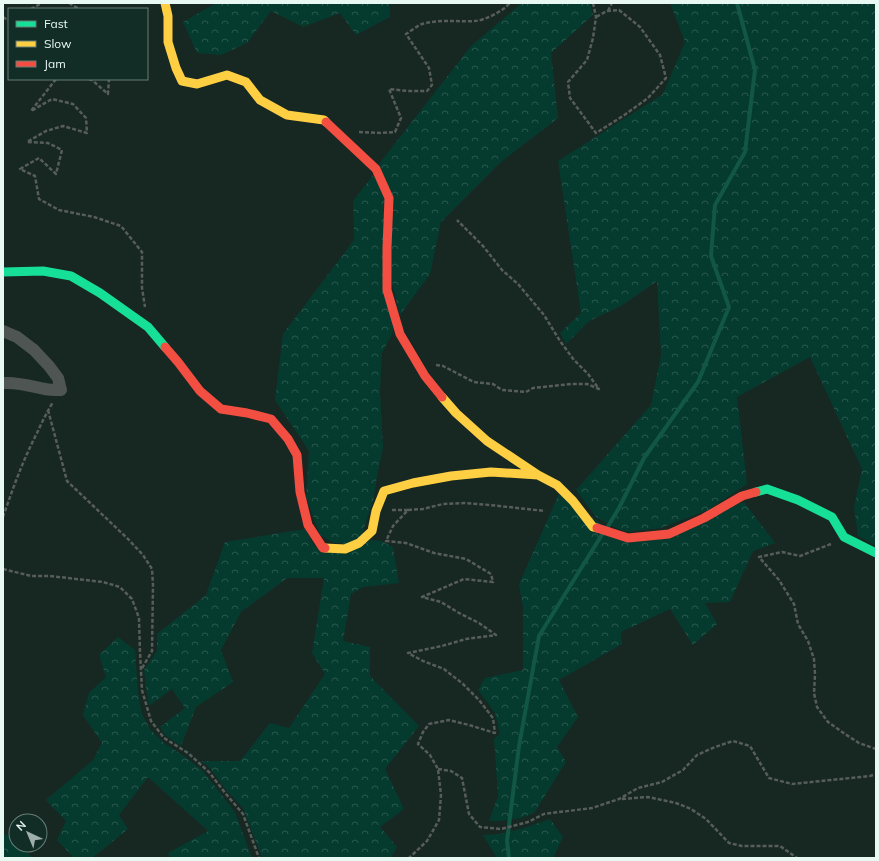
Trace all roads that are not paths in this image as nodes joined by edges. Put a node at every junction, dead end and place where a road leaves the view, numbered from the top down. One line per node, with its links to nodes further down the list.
1 (165, 3): 5 (street)
2 (3, 272): 5 (street)
3 (3, 331): 4 (street)
4 (3, 383)
5 (538, 475): 6 (street)
6 (876, 553)

